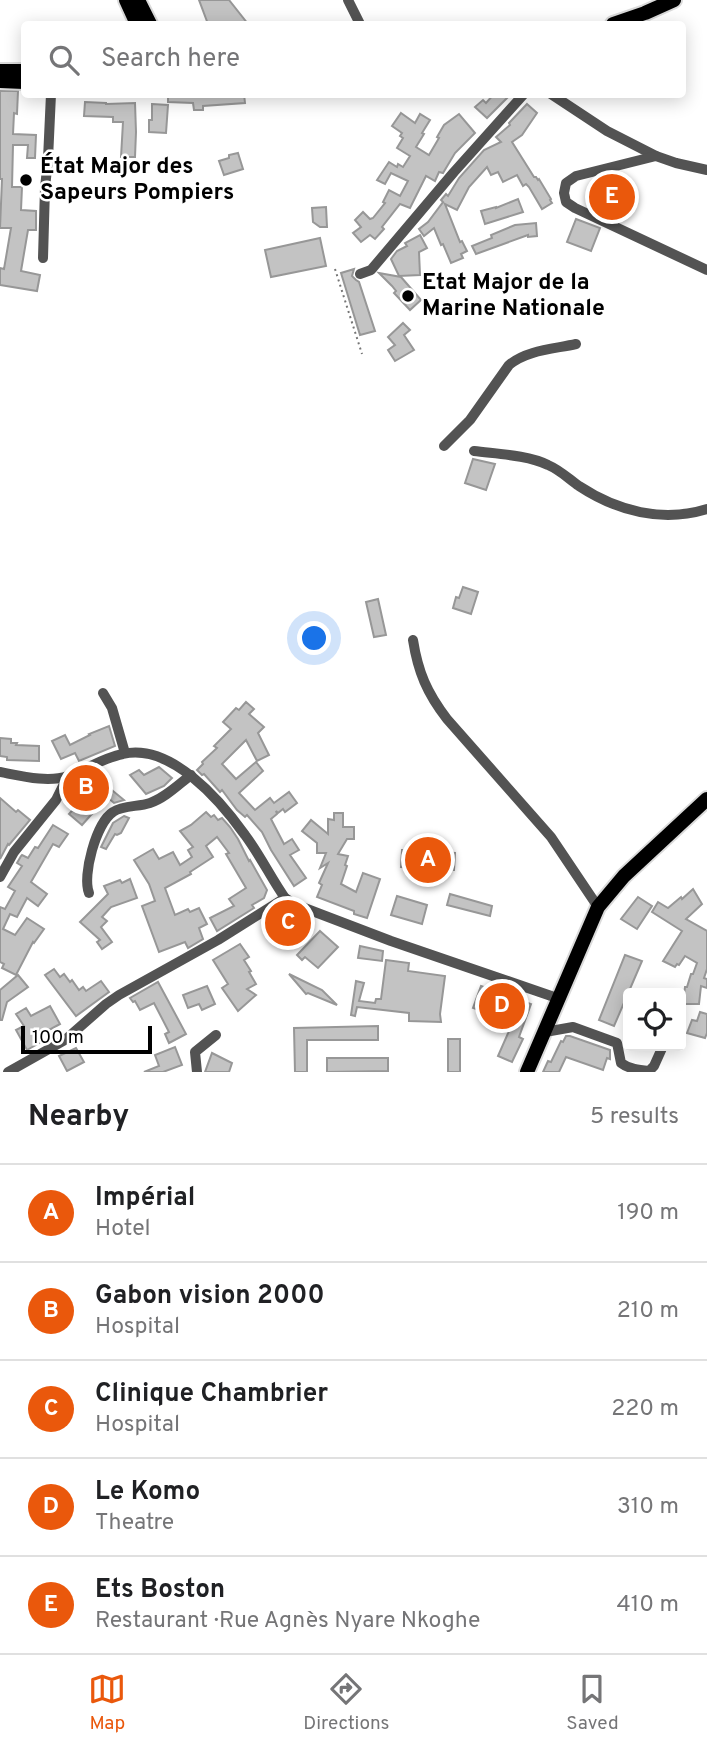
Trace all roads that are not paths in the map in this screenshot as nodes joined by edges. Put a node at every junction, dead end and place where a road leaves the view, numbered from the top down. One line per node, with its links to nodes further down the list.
1 (348, 0): 3 (street)
2 (674, 0): 4 (main road)
3 (358, 21)
4 (622, 21)
5 (0, 71): 6 (main road)
6 (21, 71)
7 (0, 81): 8 (main road)
8 (21, 82)
9 (51, 98): 14 (street)
10 (520, 98): 16 (street)
11 (557, 98): 12 (street)
12 (656, 156): 13 (street); 15 (street)
13 (707, 170)
14 (43, 258)
15 (707, 270)
16 (360, 274)
17 (576, 344): 18 (street)
18 (444, 446)
19 (474, 451): 20 (street)
20 (707, 509)
21 (413, 639): 31 (street)
22 (103, 693): 23 (street)
23 (125, 753): 25 (street); 26 (street)
24 (0, 772): 26 (street)
25 (191, 775): 29 (street); 30 (street)
26 (68, 776): 28 (street)
27 (707, 799): 31 (main road)
28 (0, 877)
29 (89, 893)
30 (285, 898): 32 (street); 36 (street)
31 (598, 907): 32 (main road)
32 (560, 999): 33 (main road)
33 (545, 1032): 35 (street); 38 (main road)
34 (216, 1035): 37 (street)
35 (661, 1051)
36 (8, 1072)
37 (197, 1072)
38 (527, 1072)

